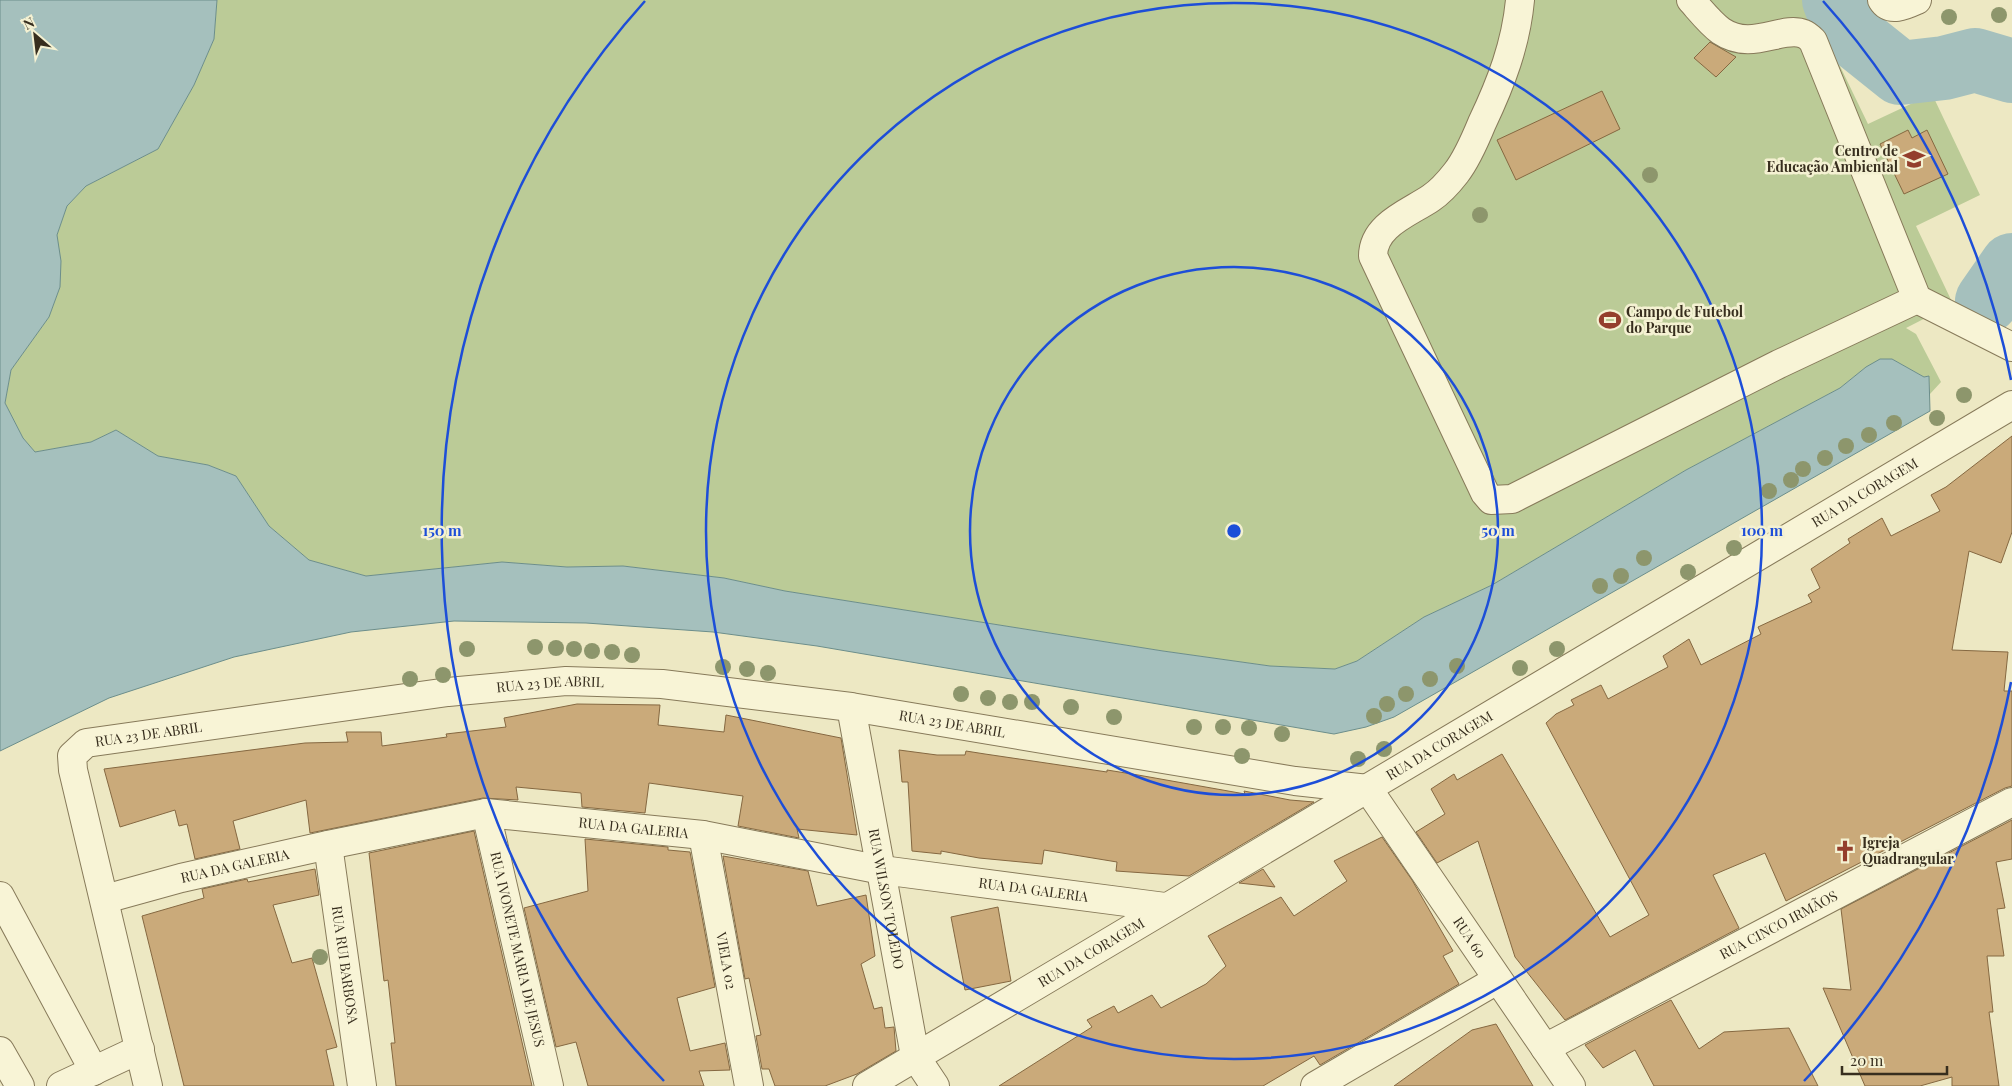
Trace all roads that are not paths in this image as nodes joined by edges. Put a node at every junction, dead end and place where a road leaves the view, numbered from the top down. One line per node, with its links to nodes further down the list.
1 (1520, 0): 5 (street)
2 (1691, 0): 5 (street)
3 (1882, 0): 4 (street)
4 (1917, 0)
5 (1917, 299): 6 (street)
6 (2012, 347)
7 (2012, 404): 9 (street, RUA DA CORAGEM)
8 (851, 707): 9 (street, RUA 23 DE ABRIL); 14 (street, RUA WILSON TOLEDO); 16 (street, RUA 23 DE ABRIL)
9 (1368, 789): 17 (street, RUA DA CORAGEM); 18 (street, RUA 60)
10 (2012, 802): 19 (street, RUA CINCO IRMÃOS)
11 (486, 813): 12 (street, RUA DA GALERIA); 13 (street, RUA DA GALERIA); 28 (street, RUA IVONETE MARIA DE JESUS)
12 (703, 835): 14 (street, RUA DA GALERIA); 29 (street, VIELA 02)
13 (328, 845): 16 (street, RUA DA GALERIA); 27 (street, RUA RUI BARBOSA)
14 (882, 870): 17 (street, RUA DA GALERIA); 22 (street, RUA WILSON TOLEDO)
15 (0, 896): 23 (street)
16 (105, 899): 20 (street, RUA 23 DE ABRIL)
17 (1165, 907): 22 (street, RUA DA CORAGEM)
18 (1497, 980): 19 (street, RUA 60); 32 (street)
19 (1545, 1048): 33 (street, RUA 60)
20 (140, 1049): 23 (street); 26 (street, RUA 23 DE ABRIL)
21 (0, 1051): 24 (street)
22 (915, 1056): 30 (street, RUA DA CORAGEM); 31 (street, RUA WILSON TOLEDO)
23 (94, 1070): 25 (street)
24 (20, 1086)
25 (61, 1086)
26 (148, 1086)
27 (362, 1086)
28 (549, 1086)
29 (749, 1086)
30 (866, 1086)
31 (935, 1086)
32 (1315, 1086)
33 (1571, 1086)

